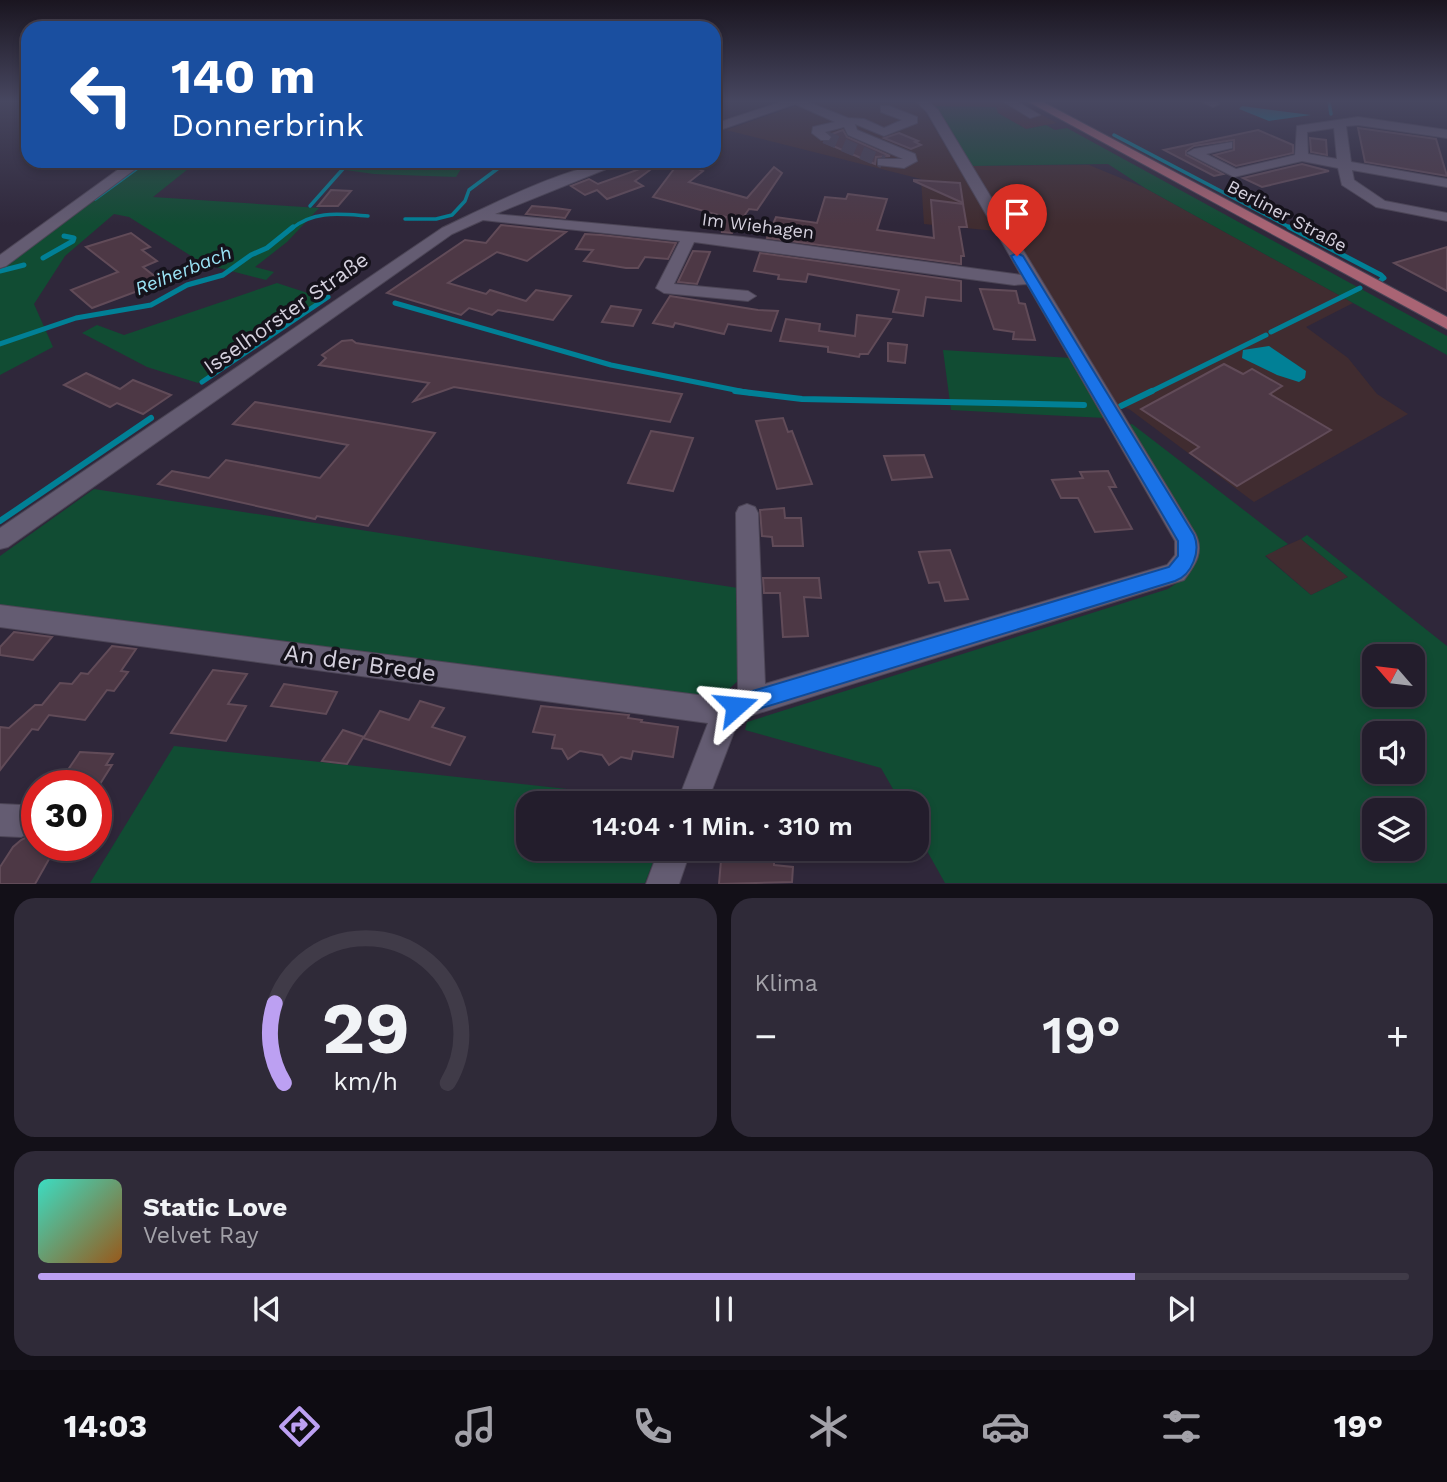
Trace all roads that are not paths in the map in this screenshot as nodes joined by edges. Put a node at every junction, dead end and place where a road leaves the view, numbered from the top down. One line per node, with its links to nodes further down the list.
1 (878, 143): 10 (street)
2 (937, 143): 8 (street)
3 (951, 143): 19 (street)
4 (1102, 143): 21 (main road, Berliner Straße)
5 (1302, 143): 9 (street)
6 (1342, 143): 11 (street)
7 (1227, 145): 9 (street)
8 (934, 150)
9 (1302, 157): 11 (street)
10 (883, 162)
11 (1345, 164): 14 (street); 16 (street)
12 (129, 168): 18 (street)
13 (601, 168): 15 (street, Isselhorster Straße)
14 (1447, 183)
15 (480, 214): 17 (street, Im Wiehagen); 23 (street, Isselhorster Straße)
16 (1447, 217)
17 (689, 237): 19 (street, Im Wiehagen); 20 (street)
18 (0, 263)
19 (1031, 279): 25 (street)
20 (748, 296)
21 (1447, 324)
22 (747, 513): 25 (street)
23 (0, 540)
24 (0, 616): 26 (street, An der Brede)
25 (752, 700): 26 (street)
26 (721, 711): 27 (street)
27 (697, 791)
28 (671, 861): 29 (street)
29 (662, 884)

